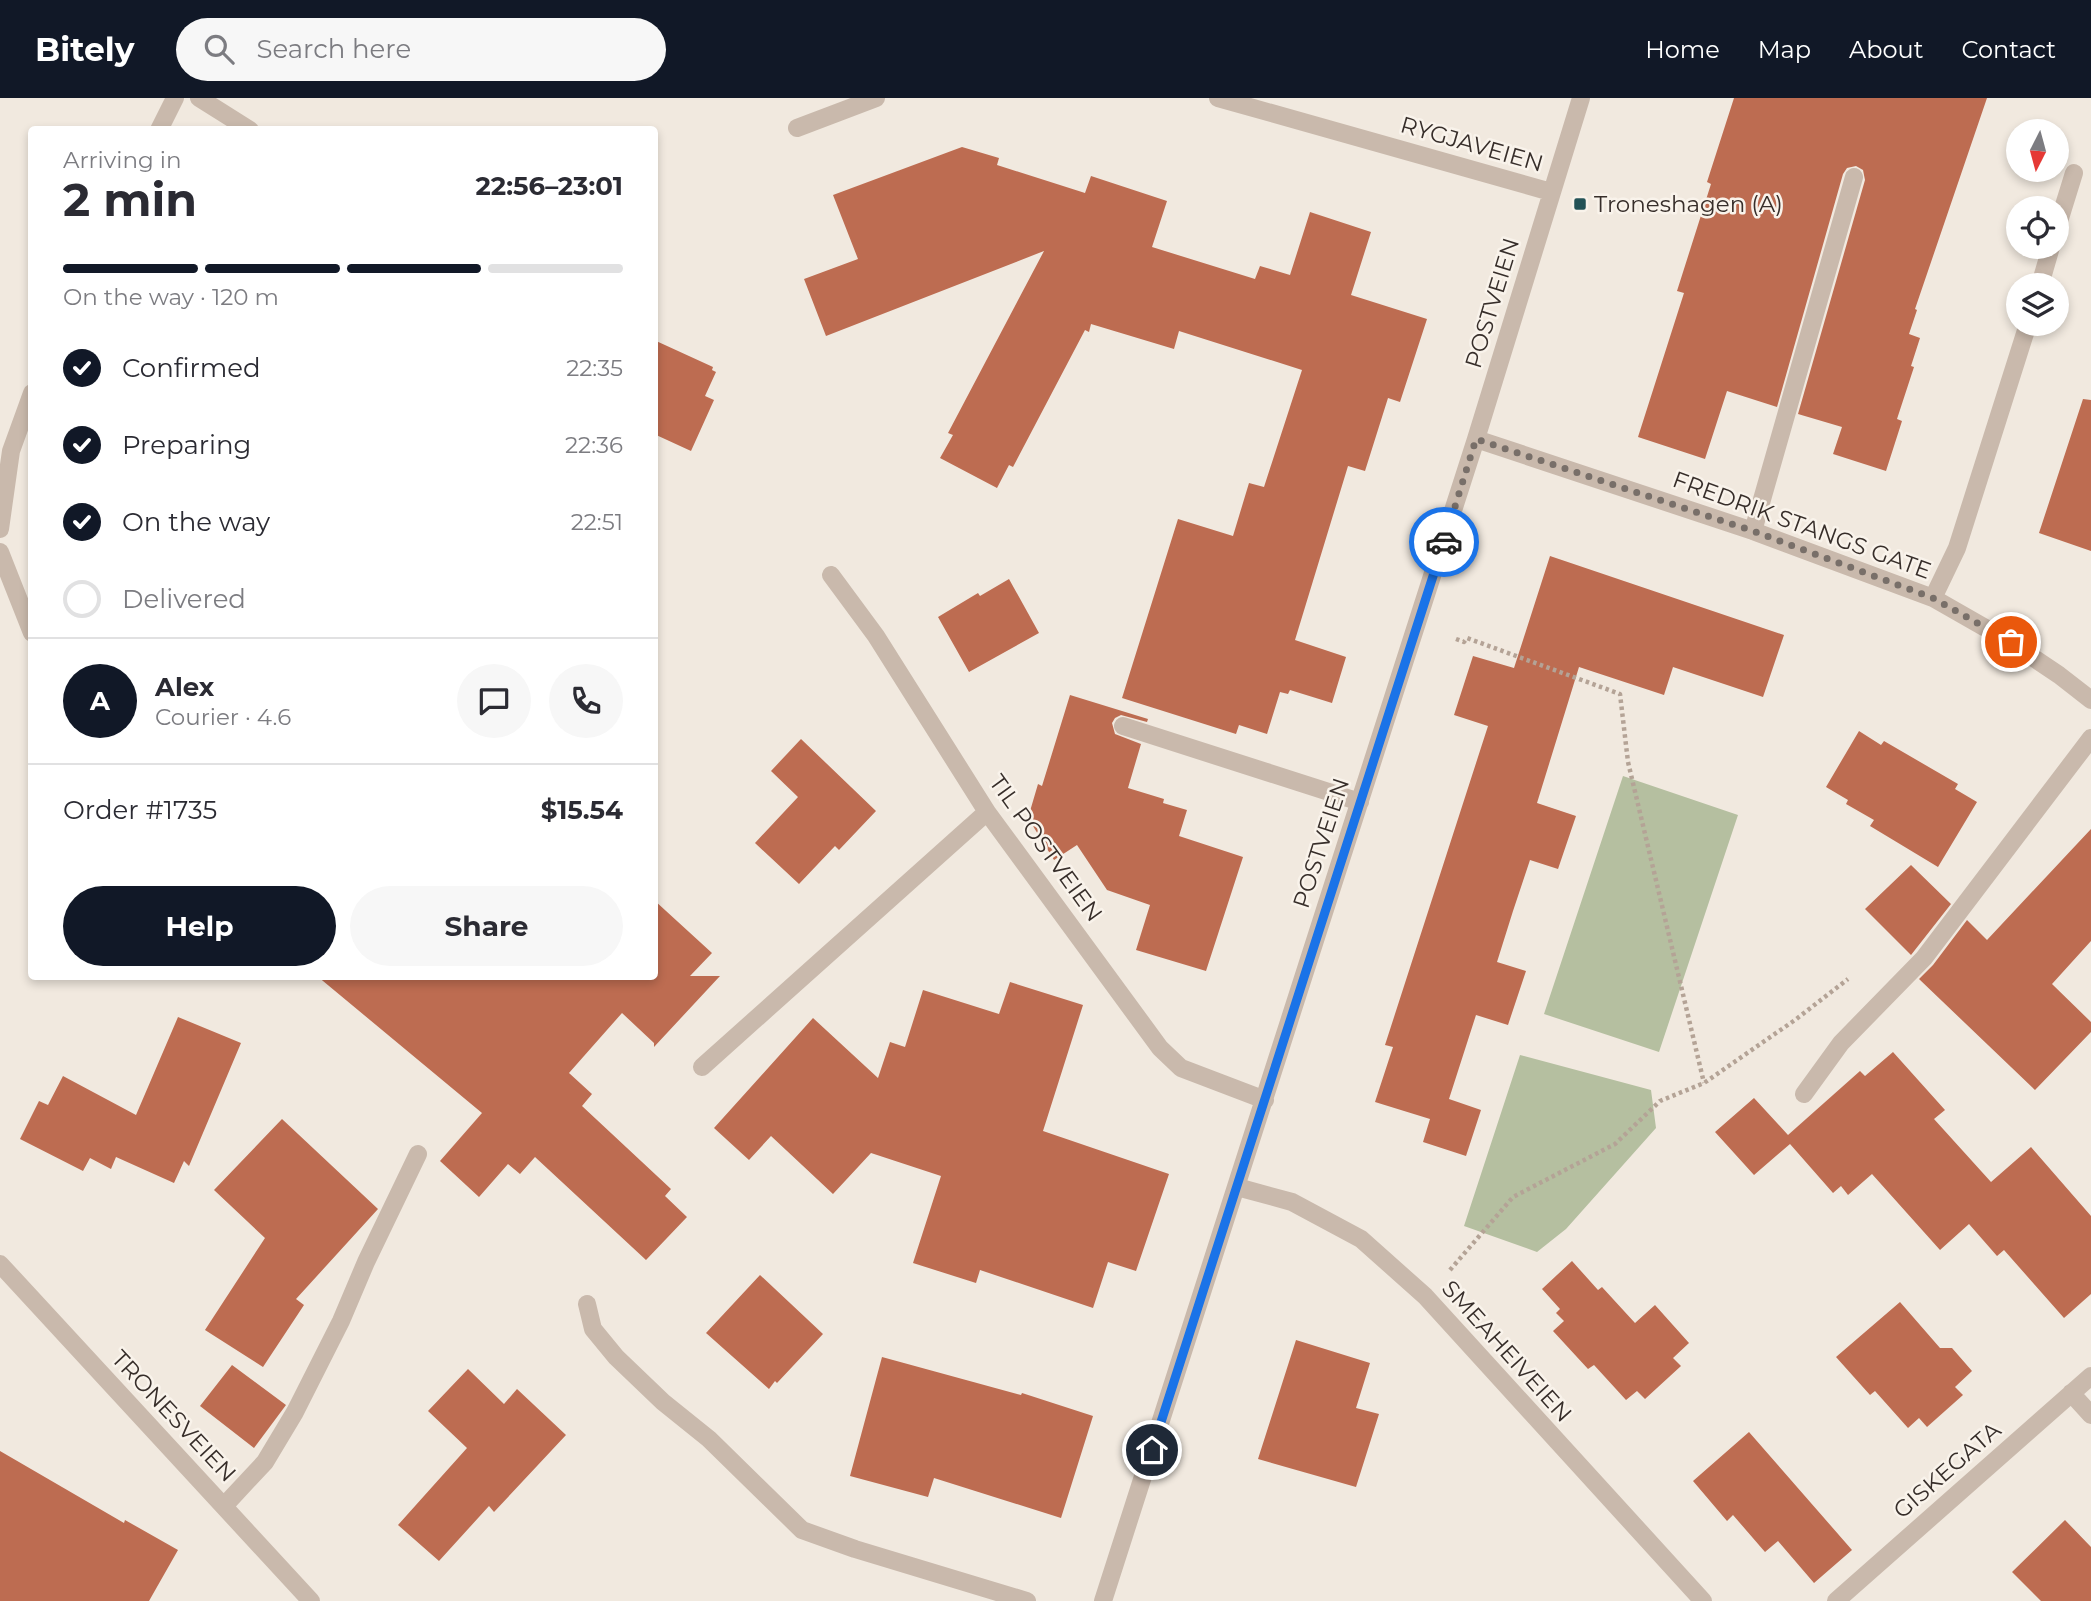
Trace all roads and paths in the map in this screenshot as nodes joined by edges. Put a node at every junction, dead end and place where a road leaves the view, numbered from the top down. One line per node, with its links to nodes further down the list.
1 (175, 98): 6 (street)
2 (198, 98): 7 (street)
3 (876, 98): 8 (street)
4 (1218, 98): 11 (street, RYGJAVEIEN)
5 (1581, 98): 11 (street, POSTVEIEN)
6 (161, 126)
7 (244, 126)
8 (797, 128)
9 (2074, 173): 12 (street)
10 (1854, 177): 17 (street)
11 (1551, 192): 15 (street, POSTVEIEN)
12 (2067, 196)
13 (2024, 336): 20 (street)
14 (28, 404): 16 (street)
15 (1476, 439): 17 (street, FREDRIK STANGS GATE); 26 (street, POSTVEIEN)
16 (0, 529)
17 (1753, 531): 20 (street, FREDRIK STANGS GATE)
18 (0, 552): 21 (street)
19 (831, 575): 27 (street, TIL POSTVEIEN)
20 (1933, 598): 23 (street, FREDRIK STANGS GATE)
21 (28, 623)
22 (1456, 639): 30 (path)
23 (2091, 700)
24 (1123, 726): 26 (street)
25 (2091, 738): 31 (street)
26 (1360, 802): 32 (street, POSTVEIEN)
27 (987, 812): 29 (street); 32 (street, TIL POSTVEIEN)
28 (1849, 978): 30 (path)
29 (702, 1067)
30 (1704, 1083): 36 (path)
31 (1804, 1094)
32 (1265, 1100): 34 (street, POSTVEIEN)
33 (418, 1154): 41 (street)
34 (1237, 1187): 36 (street, SMEAHEIVEIEN); 44 (street, POSTVEIEN)
35 (0, 1264): 41 (street, TRONESVEIEN)
36 (1425, 1296): 45 (street, SMEAHEIVEIEN)
37 (587, 1304): 43 (street)
38 (2091, 1376): 39 (street, GISKEGATA)
39 (2071, 1393): 40 (street); 46 (street, GISKEGATA)
40 (2091, 1415)
41 (224, 1506): 42 (street, TRONESVEIEN)
42 (311, 1601)
43 (1027, 1601)
44 (1103, 1601)
45 (1703, 1601)
46 (1836, 1601)

